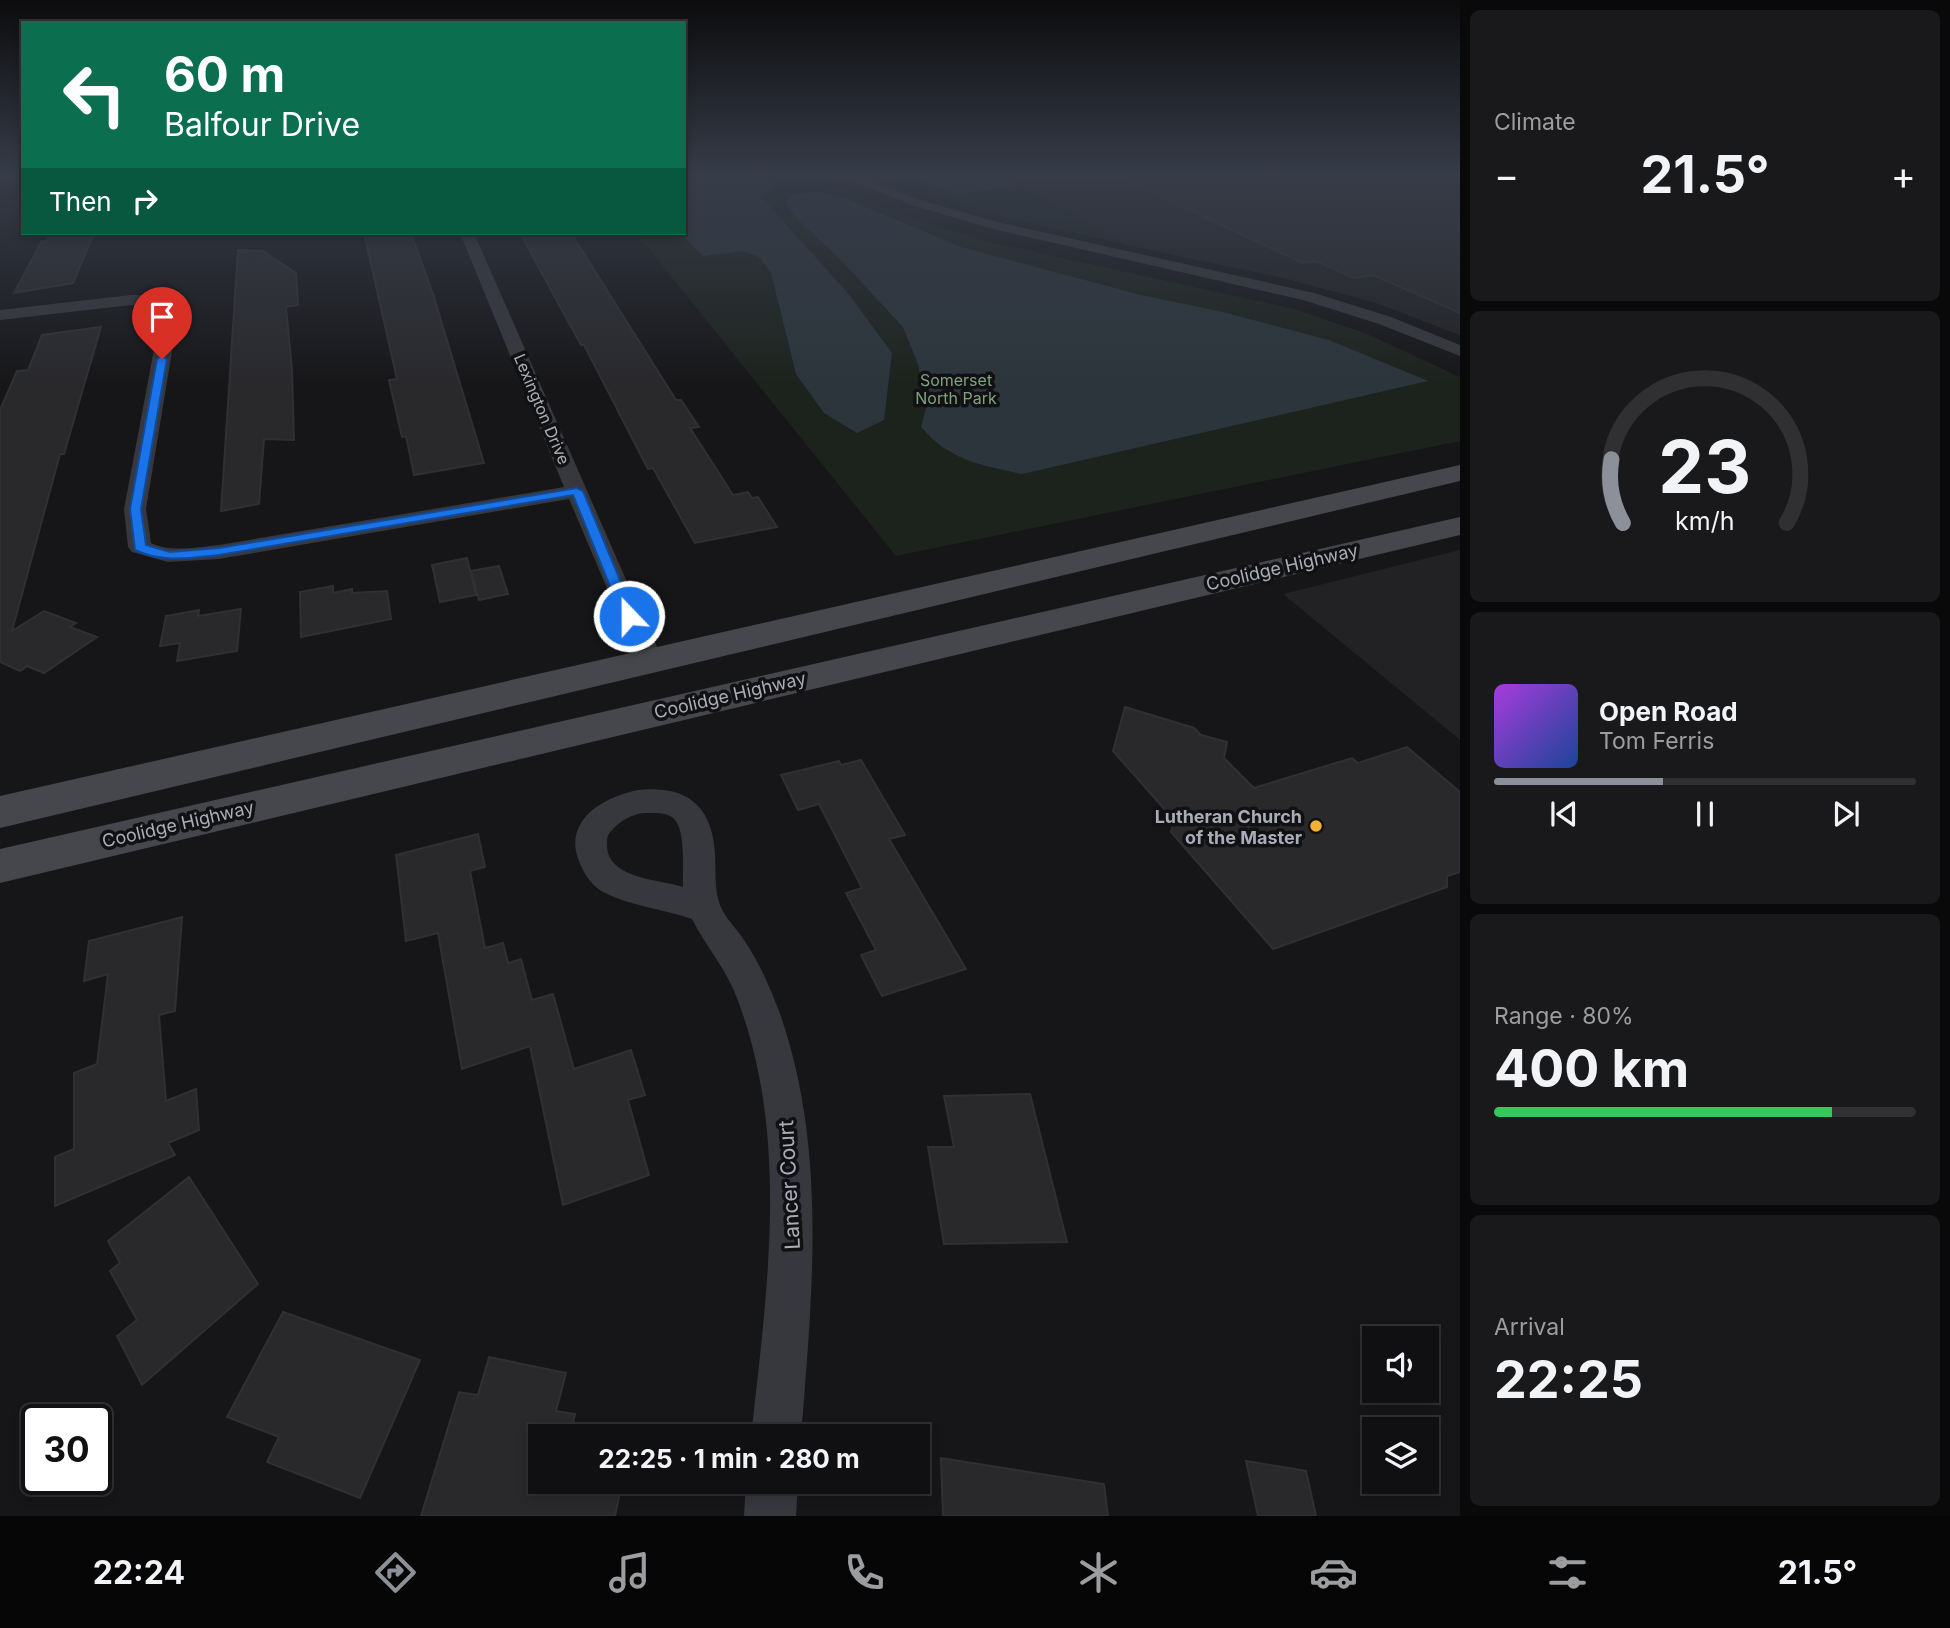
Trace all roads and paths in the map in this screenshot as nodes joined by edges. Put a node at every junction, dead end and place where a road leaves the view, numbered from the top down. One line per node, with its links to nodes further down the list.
1 (472, 245): 6 (street, Lexington Drive)
2 (1074, 245): 4 (street)
3 (0, 315): 6 (street)
4 (1460, 351)
5 (1460, 473): 8 (main road)
6 (577, 491): 11 (street, Lexington Drive)
7 (1460, 526): 10 (main road, Coolidge Highway)
8 (903, 602): 9 (main road); 10 (main road)
9 (737, 641): 11 (main road); 12 (main road)
10 (912, 652): 12 (main road, Coolidge Highway)
11 (652, 661): 13 (main road)
12 (733, 694): 14 (main road, Coolidge Highway)
13 (8, 814)
14 (0, 866)
15 (704, 909): 16 (street, Lancer Court)
16 (777, 1424)
17 (771, 1494): 18 (street)
18 (770, 1516)

